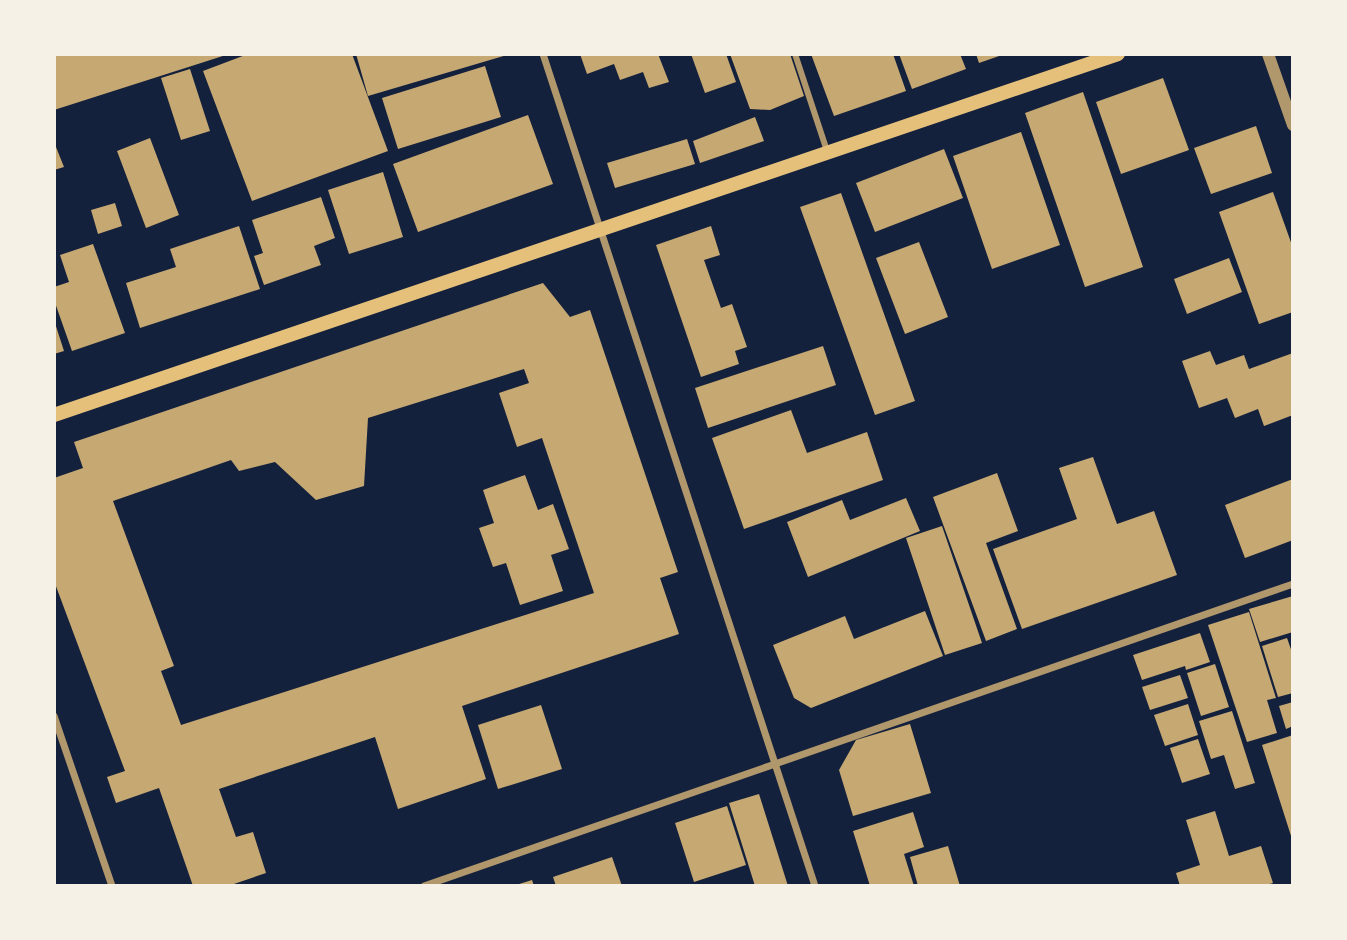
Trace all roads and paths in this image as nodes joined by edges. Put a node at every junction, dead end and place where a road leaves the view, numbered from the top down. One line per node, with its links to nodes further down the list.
1 (542, 54): 7 (street)
2 (795, 54): 6 (street)
3 (1118, 54): 6 (main road)
4 (1268, 54): 5 (street)
5 (1293, 125)
6 (828, 153): 7 (main road)
7 (600, 230): 8 (main road); 11 (street)
8 (54, 415)
9 (1293, 584): 11 (street)
10 (54, 716): 12 (street)
11 (775, 766): 13 (street); 14 (street)
12 (112, 886)
13 (424, 886)
14 (815, 886)

